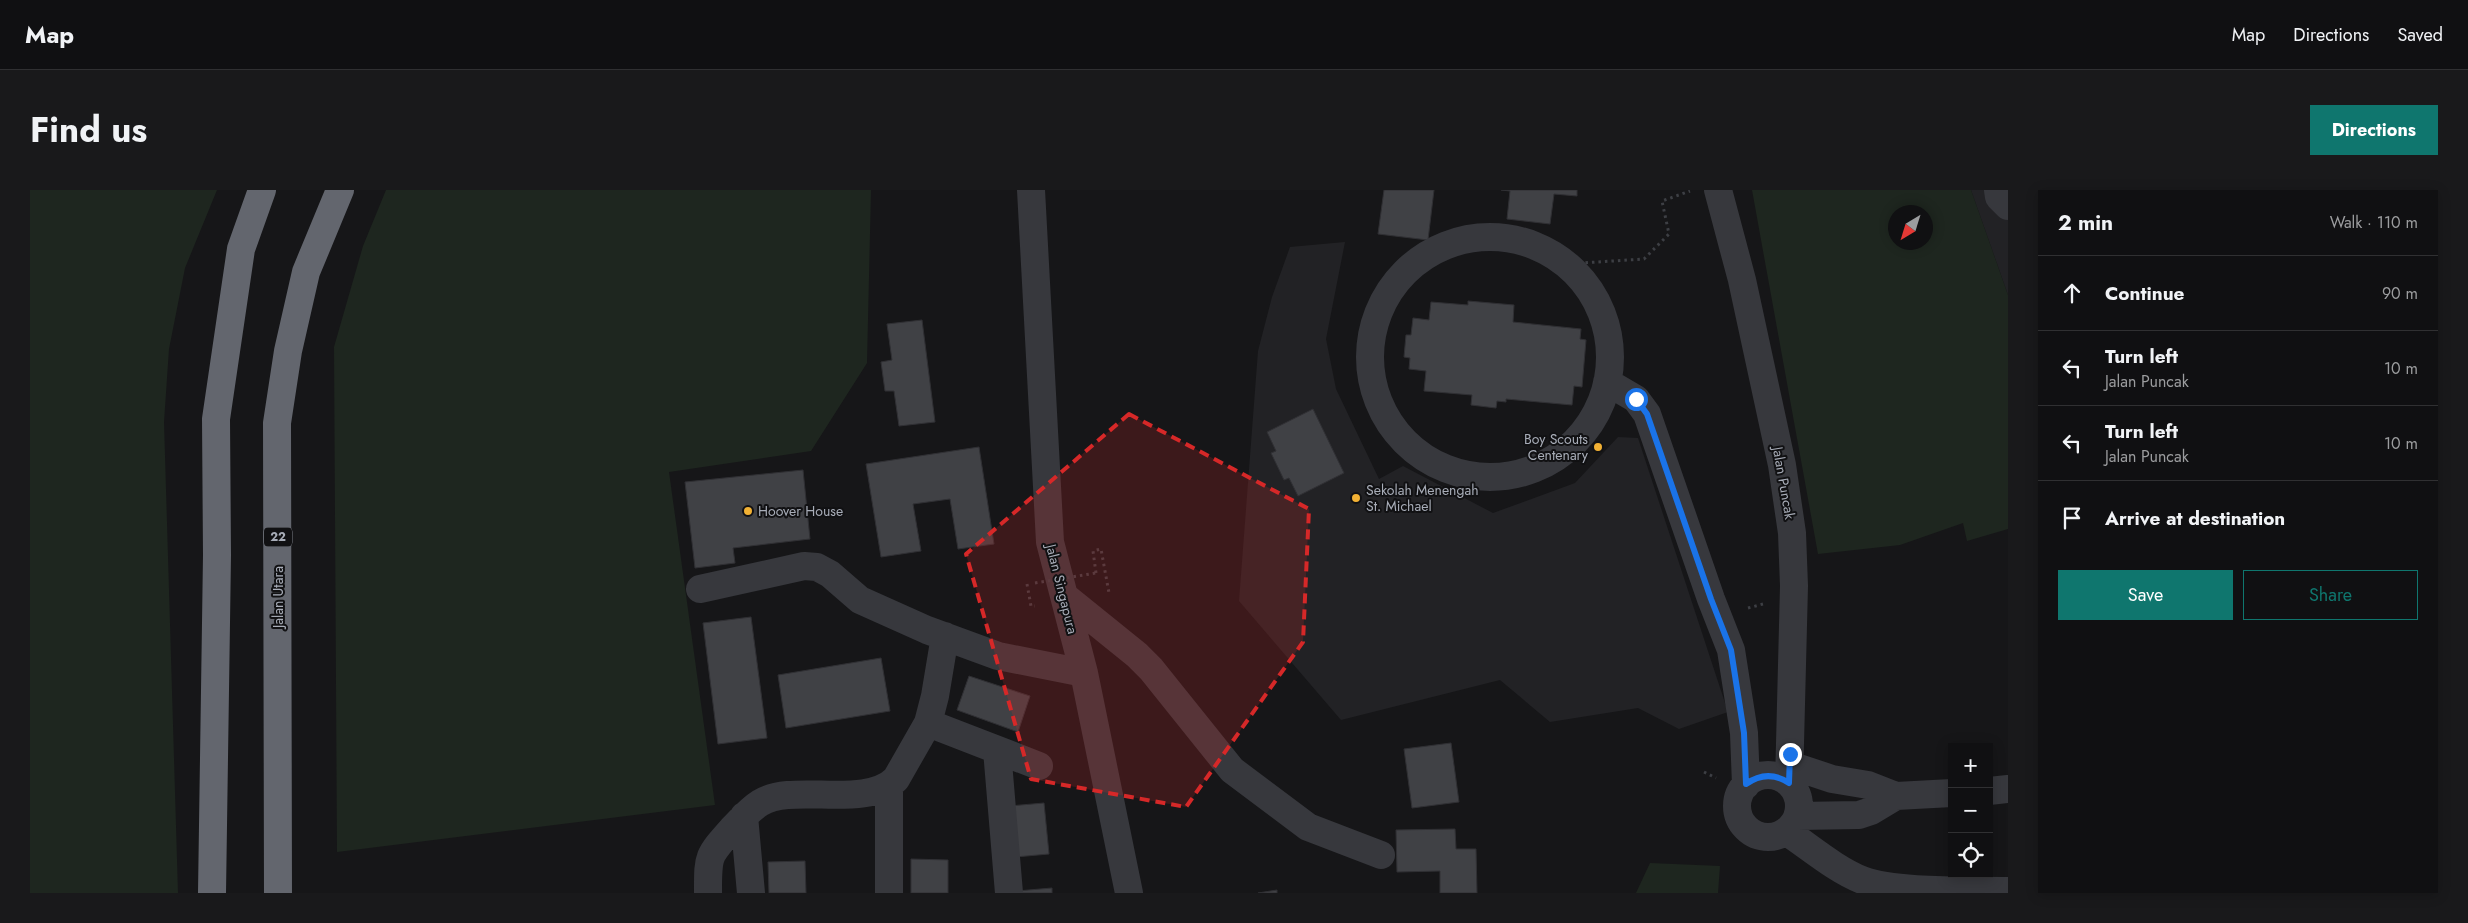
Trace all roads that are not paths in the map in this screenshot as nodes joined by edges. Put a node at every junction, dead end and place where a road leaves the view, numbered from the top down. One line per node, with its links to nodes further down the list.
1 (262, 190): 26 (highway)
2 (340, 190): 27 (highway, Jalan Utara / 22)
3 (1031, 190): 9 (street, Jalan Singapura)
4 (1718, 190): 15 (street, Jalan Puncak)
5 (1998, 190): 6 (street)
6 (2008, 206)
7 (1608, 382): 7 (street); 16 (street)
8 (700, 589): 10 (street)
9 (1064, 596): 11 (street, Jalan Singapura); 24 (street)
10 (945, 636): 11 (street); 12 (street)
11 (1084, 673): 32 (street, Jalan Singapura)
12 (928, 723): 13 (street); 17 (street)
13 (997, 750): 14 (street); 31 (street)
14 (1038, 766)
15 (1789, 774): 16 (street); 21 (street); 23 (street, Jalan Puncak)
16 (1746, 784): 23 (street)
17 (889, 786): 22 (street); 30 (street)
18 (1993, 790): 19 (street)
19 (2008, 790)
20 (1948, 793): 21 (street)
21 (1896, 796): 23 (street)
22 (744, 816): 28 (street); 29 (street)
23 (1793, 824): 25 (street)
24 (1381, 854)
25 (2008, 891)
26 (212, 893)
27 (278, 893)
28 (708, 893)
29 (751, 893)
30 (889, 893)
31 (1009, 893)
32 (1129, 893)

